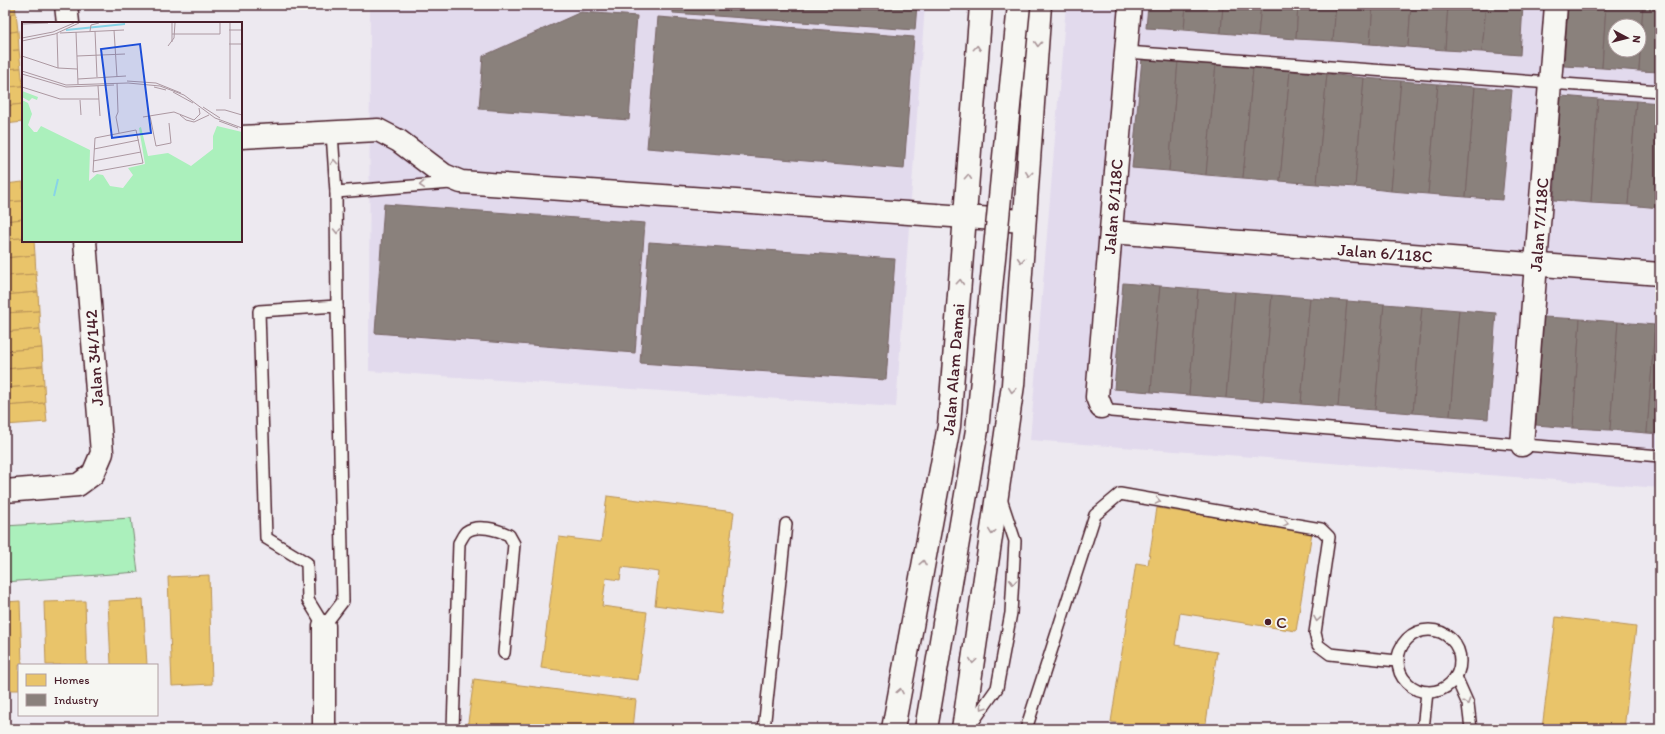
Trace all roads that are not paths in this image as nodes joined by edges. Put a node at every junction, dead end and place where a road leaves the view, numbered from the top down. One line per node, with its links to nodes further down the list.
1 (66, 5): 8 (main road)
2 (981, 5): 16 (main road, Jalan Alam Damai, one-way to 2)
3 (1005, 5): 38 (main road)
4 (1019, 5): 39 (main road, bridge)
5 (1040, 5): 17 (main road, one-way to 17)
6 (1130, 5): 9 (main road, Jalan 8/118C)
7 (1556, 5): 10 (main road, Jalan 7/118C)
8 (68, 22)
9 (1126, 52): 10 (lane); 18 (main road, Jalan 8/118C)
10 (1550, 83): 11 (lane); 20 (main road, Jalan 7/118C)
11 (1660, 91)
12 (332, 133): 13 (main road); 14 (main road); 15 (lane, one-way to 12)
13 (242, 138)
14 (461, 182): 15 (lane, one-way to 15); 16 (main road)
15 (336, 192): 22 (lane, one-way to 22)
16 (966, 216): 17 (main road); 37 (main road, Jalan Alam Damai, one-way to 16)
17 (1024, 221): 26 (main road, one-way to 26)
18 (1111, 232): 20 (main road, Jalan 6/118C); 23 (main road, Jalan 8/118C)
19 (85, 242): 27 (main road, Jalan 34/142)
20 (1536, 264): 21 (main road, Jalan 6/118C); 24 (main road, Jalan 7/118C)
21 (1660, 274)
22 (338, 306): 29 (lane); 29 (lane)
23 (1101, 407): 24 (lane)
24 (1522, 445): 25 (lane)
25 (1660, 456)
26 (998, 490): 40 (main road, one-way to 40); 41 (lane, one-way to 41)
27 (5, 491)
28 (786, 524): 36 (lane)
29 (324, 626): 34 (main road)
30 (504, 653): 35 (lane)
31 (1397, 661): 32 (lane); 33 (lane); 42 (lane, one-way to 31)
32 (1456, 677): 33 (lane); 44 (lane, one-way to 44)
33 (1427, 692): 43 (lane)
34 (324, 729)
35 (453, 729)
36 (764, 729)
37 (893, 729)
38 (918, 729)
39 (926, 729)
40 (963, 729)
41 (968, 729)
42 (1026, 729)
43 (1423, 729)
44 (1471, 729)

